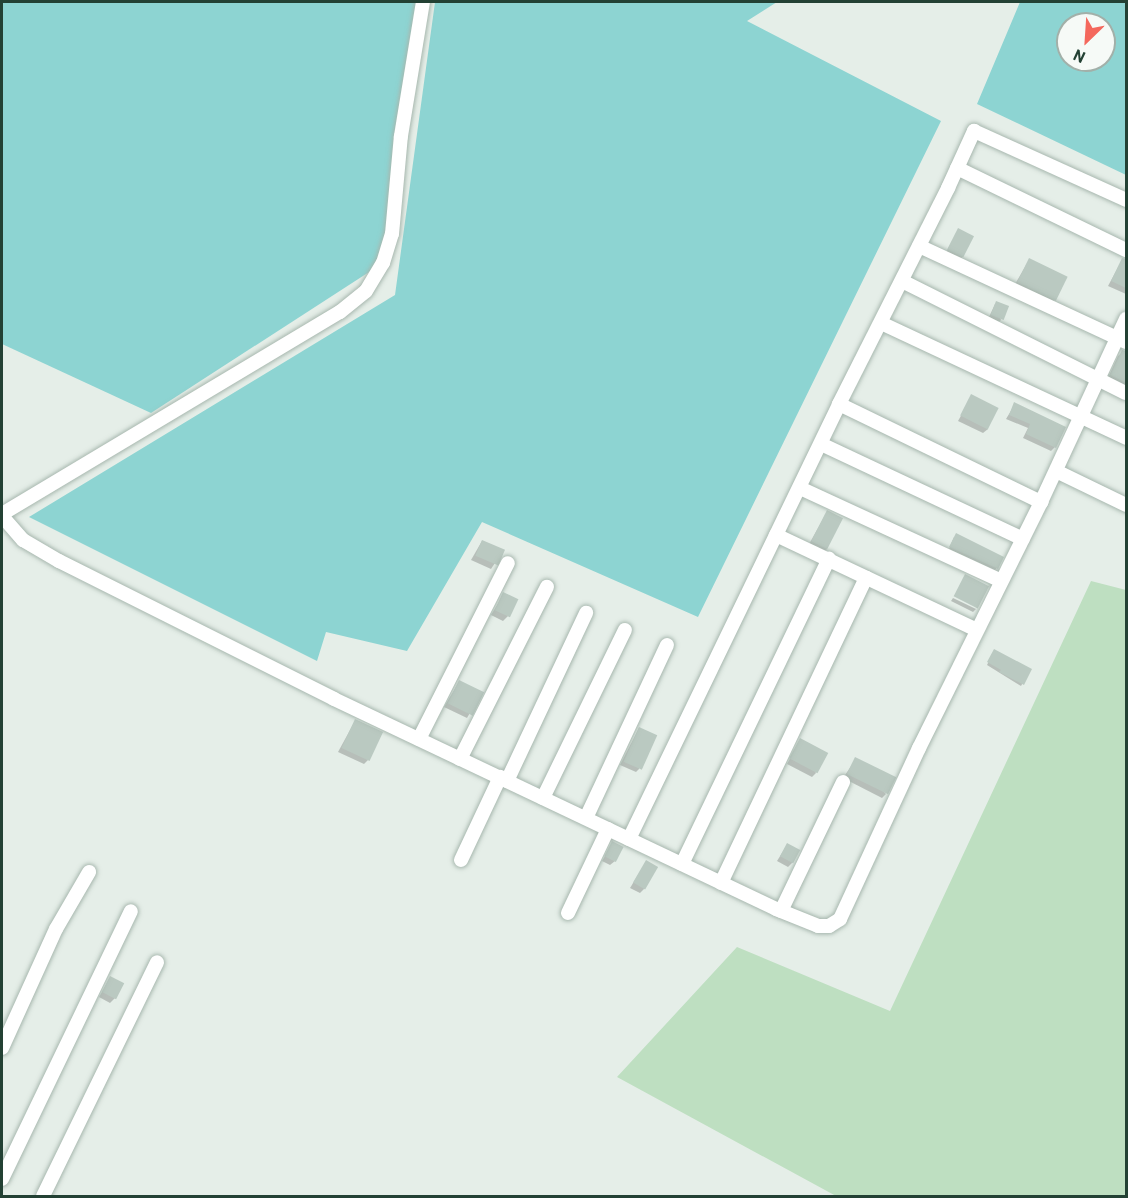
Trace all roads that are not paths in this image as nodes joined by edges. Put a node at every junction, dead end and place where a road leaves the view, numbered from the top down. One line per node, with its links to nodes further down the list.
1 (423, 2): 20 (street)
2 (957, 168): 3 (street); 4 (street); 5 (street)
3 (1126, 200)
4 (919, 246): 6 (street); 9 (street)
5 (1126, 250)
6 (902, 281): 8 (street); 10 (street)
7 (1126, 319): 9 (street)
8 (881, 323): 12 (street); 13 (street)
9 (1122, 340): 10 (street)
10 (1098, 380): 11 (street); 13 (street)
11 (1126, 393)
12 (839, 404): 15 (street); 18 (street)
13 (1080, 416): 14 (street); 16 (street)
14 (1126, 438)
15 (820, 444): 17 (street); 22 (street)
16 (1056, 471): 18 (street); 19 (street)
17 (800, 488): 21 (street); 26 (street)
18 (1041, 502): 22 (street)
19 (1126, 505)
20 (2, 515): 32 (street)
21 (776, 536): 23 (street); 39 (street)
22 (1023, 539): 26 (street)
23 (829, 559): 25 (street); 41 (street)
24 (508, 563): 32 (street)
25 (866, 578): 30 (street); 43 (street)
26 (1001, 581): 30 (street)
27 (547, 587): 33 (street)
28 (586, 613): 34 (street)
29 (624, 630): 36 (street)
30 (976, 630): 45 (street)
31 (667, 645): 37 (street)
32 (419, 739): 33 (street)
33 (460, 759): 34 (street)
34 (503, 779): 36 (street); 40 (street)
35 (843, 782): 45 (street)
36 (543, 798): 37 (street)
37 (586, 818): 38 (street)
38 (608, 829): 39 (street); 46 (street)
39 (630, 840): 41 (street)
40 (461, 860)
41 (682, 864): 43 (street)
42 (89, 872): 48 (street)
43 (721, 883): 45 (street)
44 (131, 911): 49 (street)
45 (781, 911)
46 (568, 913)
47 (156, 962): 50 (street)
48 (2, 1048)
49 (2, 1179)
50 (43, 1197)

